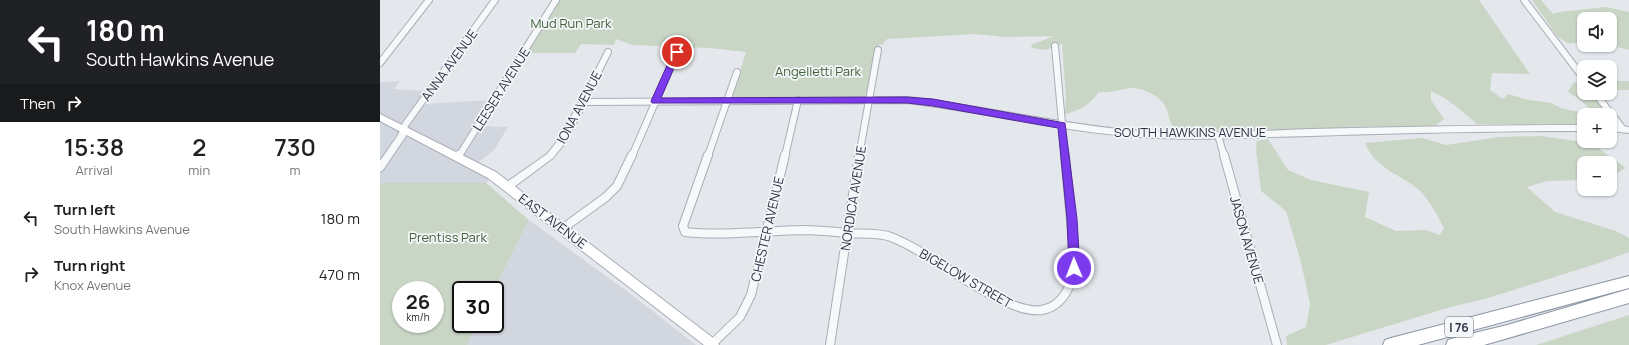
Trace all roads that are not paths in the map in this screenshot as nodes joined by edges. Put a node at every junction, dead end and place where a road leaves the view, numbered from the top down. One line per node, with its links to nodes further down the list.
1 (429, 0): 9 (street)
2 (495, 0): 21 (street, ANNA AVENUE)
3 (556, 0): 25 (street, LEESER AVENUE)
4 (1524, 0): 10 (street)
5 (1055, 46): 19 (street, BIGELOW STREET)
6 (878, 50): 14 (street, NORDICA AVENUE)
7 (608, 52): 17 (street, IONA AVENUE)
8 (677, 52): 16 (street)
9 (380, 63)
10 (1577, 69)
11 (737, 72): 12 (street)
12 (728, 100): 13 (street, SOUTH HAWKINS AVENUE); 16 (street, SOUTH HAWKINS AVENUE); 29 (street, BIGELOW STREET)
13 (798, 100): 14 (street, SOUTH HAWKINS AVENUE); 29 (street, CHESTER AVENUE)
14 (868, 100): 19 (street, SOUTH HAWKINS AVENUE); 30 (street, NORDICA AVENUE)
15 (1601, 100): 22 (street)
16 (655, 101): 17 (street, SOUTH HAWKINS AVENUE); 28 (street)
17 (583, 102): 27 (street, IONA AVENUE)
18 (380, 117): 21 (main road, EAST AVENUE)
19 (1062, 125): 23 (street, SOUTH HAWKINS AVENUE); 30 (street, BIGELOW STREET)
20 (1577, 128): 23 (street, SOUTH HAWKINS AVENUE)
21 (404, 130): 25 (main road, EAST AVENUE); 26 (street)
22 (1626, 130): 24 (street)
23 (1218, 135): 39 (street, JASON AVENUE)
24 (1629, 138)
25 (458, 157): 27 (main road, EAST AVENUE)
26 (380, 168)
27 (507, 187): 28 (main road, EAST AVENUE)
28 (562, 229): 37 (main road, EAST AVENUE)
29 (766, 232): 30 (street, BIGELOW STREET); 37 (street, CHESTER AVENUE)
30 (848, 233): 38 (street, NORDICA AVENUE)
31 (1629, 276): 36 (highway)
32 (1629, 282): 36 (highway, I 76)
33 (1629, 296): 35 (highway)
34 (1629, 302): 35 (highway, I 76)
35 (1588, 308): 41 (highway, I 76)
36 (1527, 309): 40 (highway, I 76)
37 (712, 344)
38 (830, 345)
39 (1277, 345)
40 (1391, 345)
41 (1454, 345)

